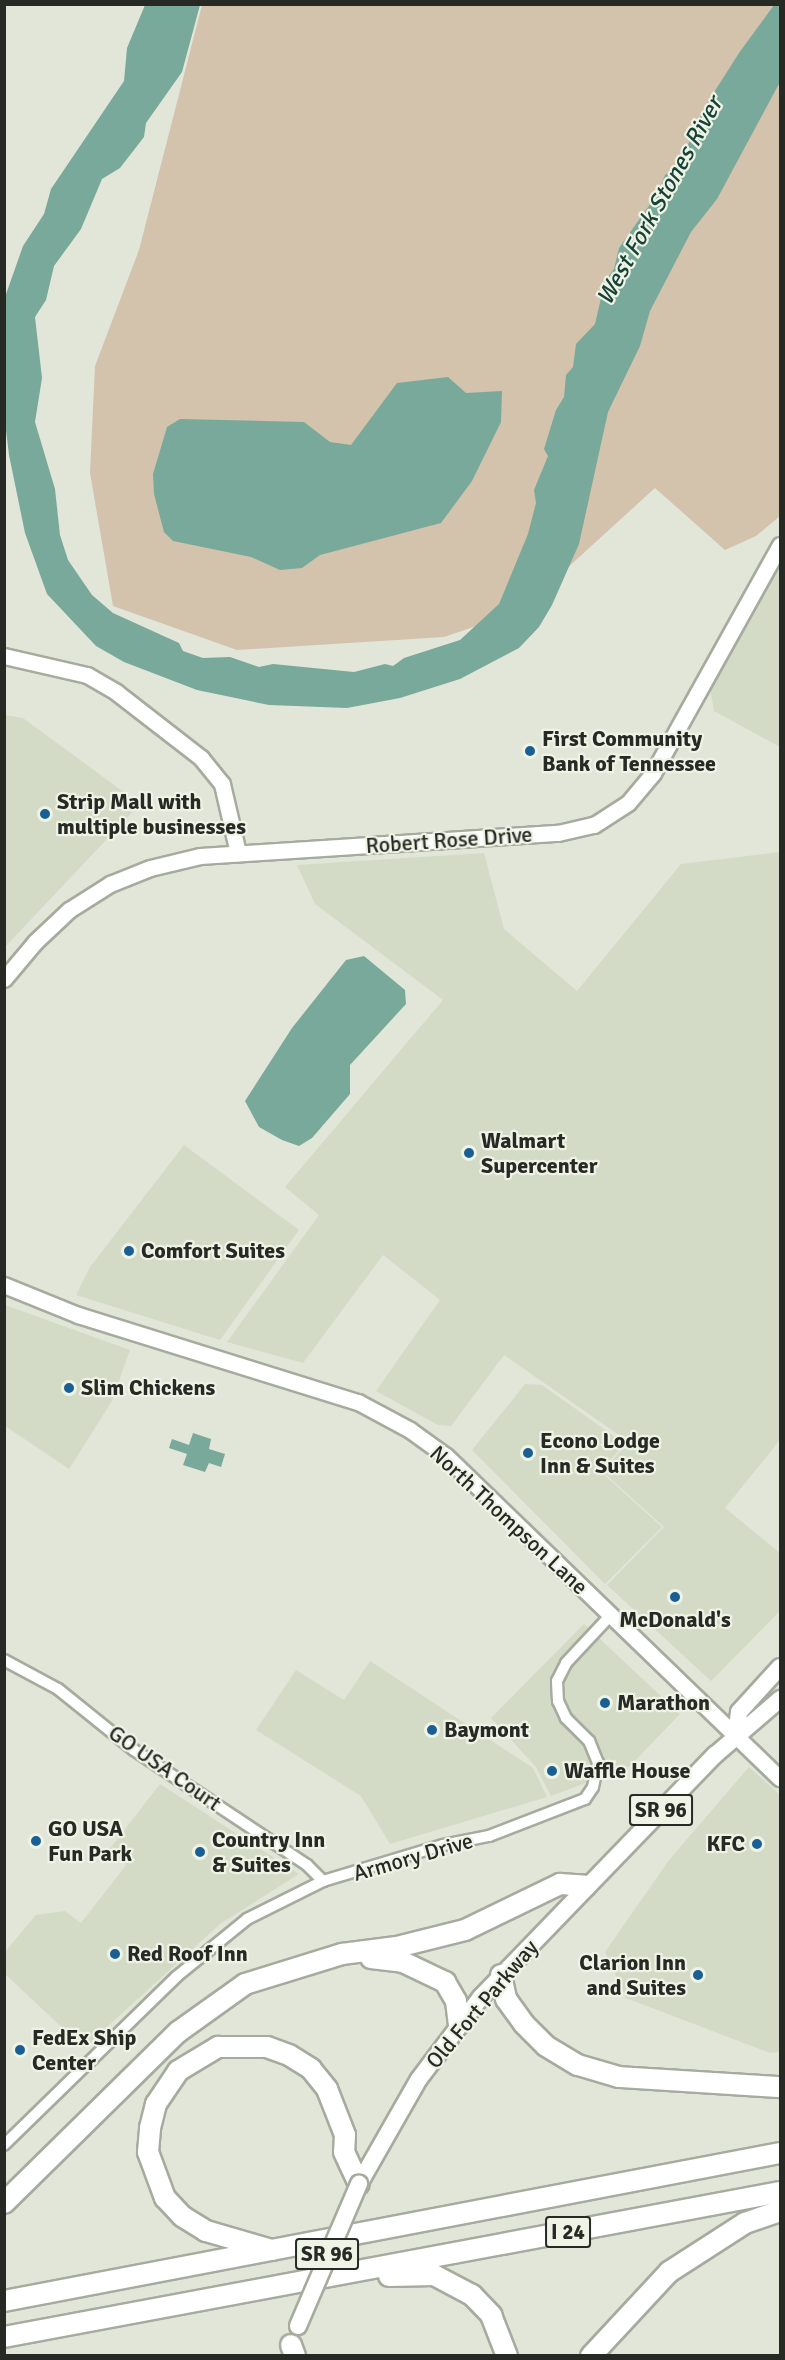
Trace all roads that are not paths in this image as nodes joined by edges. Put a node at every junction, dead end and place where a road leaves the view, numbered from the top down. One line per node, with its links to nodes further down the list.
1 (780, 545): 3 (street, Robert Rose Drive)
2 (4, 656): 3 (street)
3 (238, 853): 4 (street, Robert Rose Drive)
4 (4, 979)
5 (4, 1285): 6 (street, North Thompson Lane)
6 (610, 1616): 10 (street, North Thompson Lane); 12 (street, Armory Drive)
7 (4, 1660): 12 (street, GO USA Court)
8 (780, 1667): 10 (main road)
9 (780, 1699): 10 (main road, Old Fort Parkway / SR 96)
10 (736, 1736): 11 (street, North Thompson Lane); 13 (main road, Old Fort Parkway / SR 96)
11 (780, 1778)
12 (323, 1881): 18 (street, Armory Drive)
13 (586, 1886): 14 (highway); 15 (main road, Old Fort Parkway / SR 96)
14 (300, 1964): 16 (highway); 22 (highway)
15 (501, 1975): 16 (main road, Old Fort Parkway / SR 96); 17 (highway)
16 (459, 2024): 20 (main road, Old Fort Parkway / SR 96)
17 (780, 2087)
18 (4, 2145)
19 (780, 2153): 24 (highway, I 24)
20 (359, 2184): 24 (highway); 28 (main road, Old Fort Parkway / SR 96, bridge)
21 (780, 2192): 25 (highway, I 24)
22 (4, 2203)
23 (780, 2211): 30 (highway)
24 (277, 2252): 26 (highway, I 24)
25 (355, 2271): 27 (highway, I 24); 29 (highway)
26 (4, 2301)
27 (4, 2337)
28 (291, 2352)
29 (507, 2355)
30 (591, 2355)

